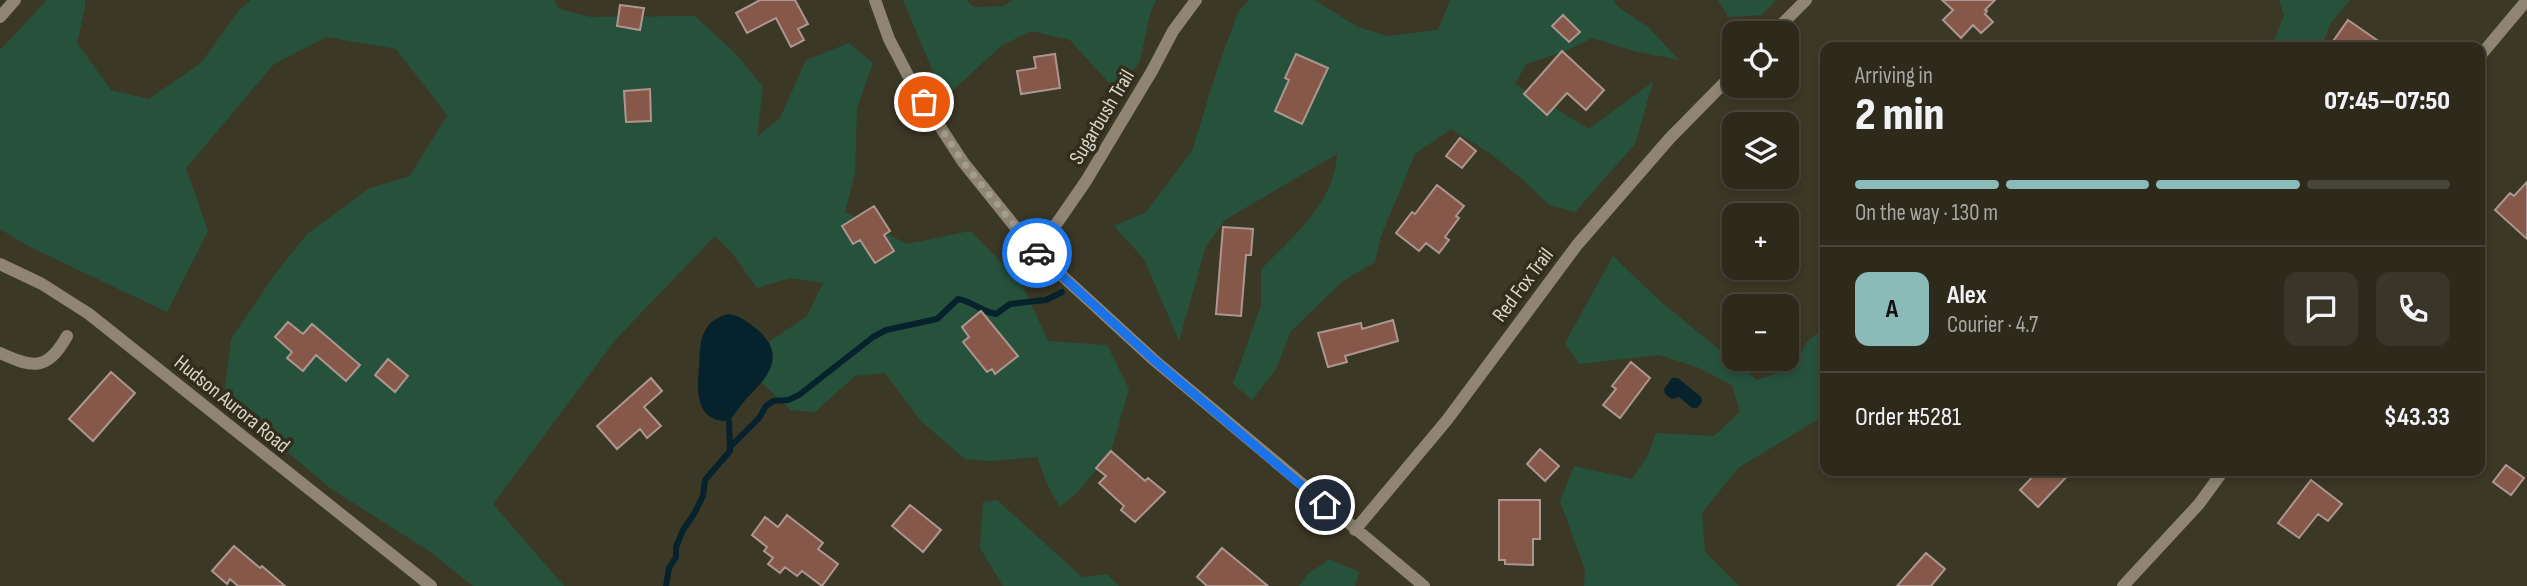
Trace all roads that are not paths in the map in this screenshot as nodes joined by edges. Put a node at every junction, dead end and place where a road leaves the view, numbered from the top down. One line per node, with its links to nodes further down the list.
1 (15, 0): 6 (street)
2 (875, 0): 10 (street)
3 (1196, 0): 10 (street, Sugarbush Trail)
4 (1806, 0): 7 (street)
5 (2527, 0): 8 (street)
6 (0, 17)
7 (1785, 21)
8 (2485, 50)
9 (1722, 85): 15 (street, Red Fox Trail)
10 (1033, 249): 15 (street)
11 (0, 264): 16 (street, Hudson Aurora Road)
12 (67, 336): 13 (street)
13 (0, 353)
14 (2219, 476): 18 (street)
15 (1355, 530): 17 (street)
16 (431, 586)
17 (1424, 586)
18 (2123, 586)

